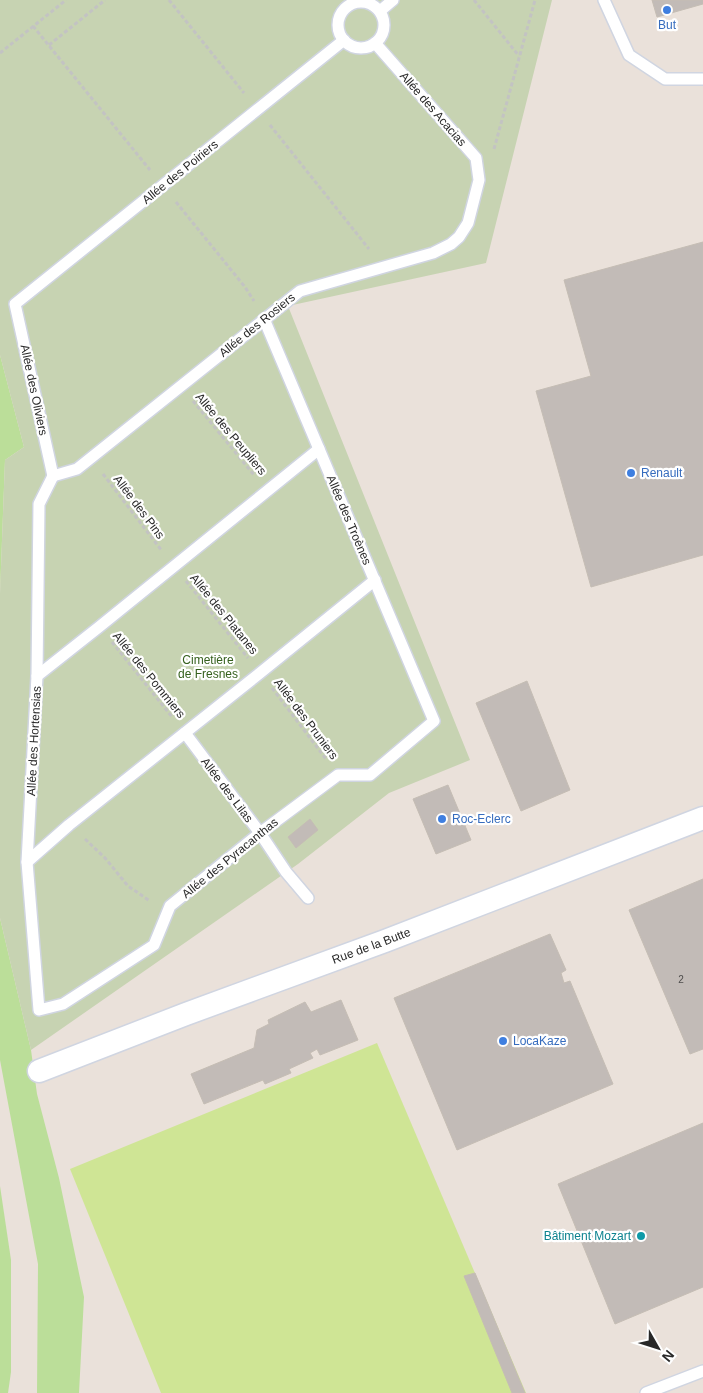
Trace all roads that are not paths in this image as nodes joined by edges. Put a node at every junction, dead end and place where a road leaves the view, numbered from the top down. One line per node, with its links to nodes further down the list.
1 (393, 0): 4 (lane)
2 (604, 0): 7 (lane)
3 (345, 3): 4 (lane); 5 (lane)
4 (380, 11): 6 (lane)
5 (344, 40): 6 (lane); 9 (lane, Allée des Poiriers)
6 (375, 43): 8 (lane, Allée des Acacias)
7 (703, 79)
8 (479, 180): 10 (lane, Allée des Rosiers)
9 (16, 304): 12 (lane, Allée des Oliviers)
10 (264, 319): 11 (lane, Allée des Troènes); 12 (lane, Allée des Rosiers)
11 (319, 449): 13 (lane, Allée des Troènes); 14 (lane)
12 (53, 476): 14 (lane, Allée des Hortensias)
13 (375, 580): 15 (lane); 16 (lane, Allée des Troènes)
14 (37, 676): 19 (lane, Allée des Hortensias)
15 (185, 734): 18 (lane, Allée des Lilas); 19 (lane)
16 (338, 775): 18 (lane, Allée des Pyracanthas)
17 (703, 818): 22 (street, Rue de la Butte)
18 (260, 833): 20 (lane, Allée des Lilas); 21 (lane, Allée des Pyracanthas)
19 (28, 862): 21 (lane, Allée des Hortensias)
20 (308, 898)
21 (39, 1010)
22 (39, 1071)
23 (703, 1371): 24 (lane)
24 (646, 1393)

